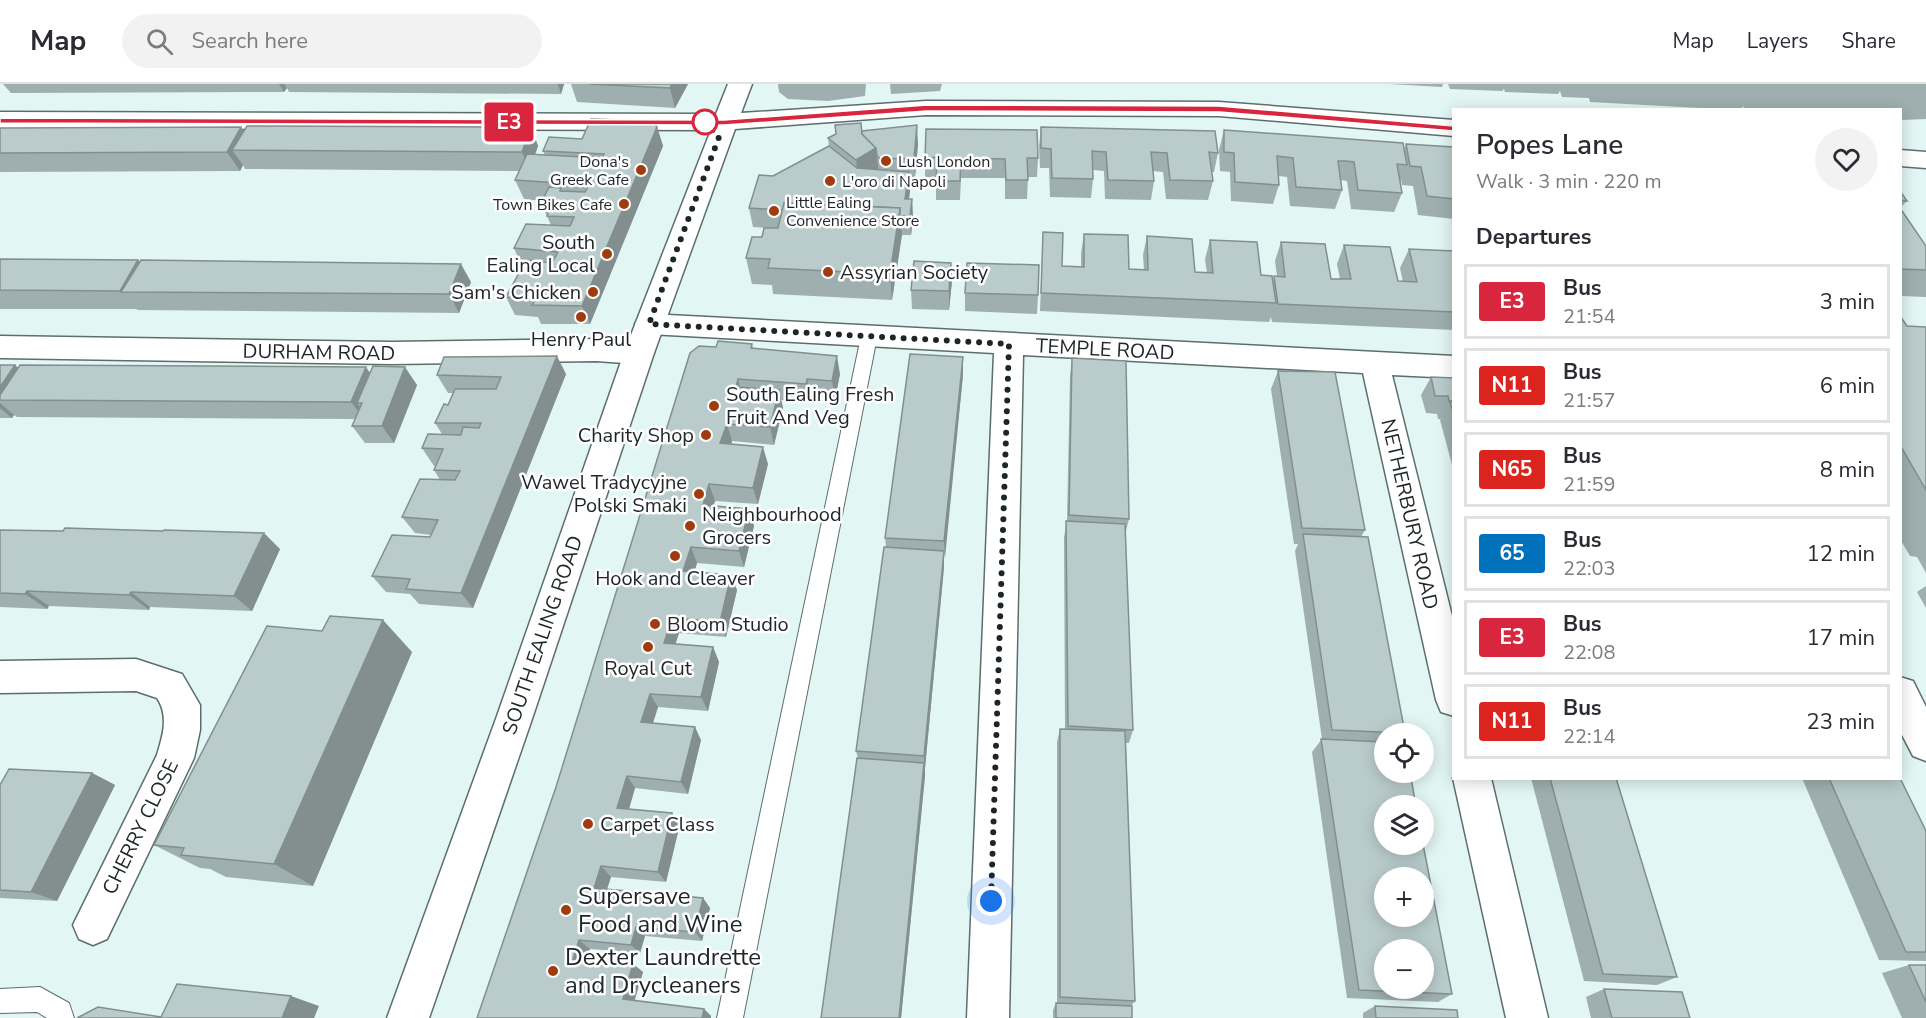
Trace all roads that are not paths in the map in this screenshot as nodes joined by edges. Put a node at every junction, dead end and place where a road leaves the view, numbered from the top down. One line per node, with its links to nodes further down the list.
1 (740, 84): 3 (street, SOUTH EALING ROAD)
2 (0, 120): 3 (street)
3 (724, 122): 4 (street); 8 (street, SOUTH EALING ROAD)
4 (1452, 128)
5 (1902, 158): 6 (street)
6 (1926, 160)
7 (869, 337): 8 (street, TEMPLE ROAD); 9 (street, TEMPLE ROAD); 24 (lane)
8 (644, 338): 10 (street, DURHAM ROAD); 23 (street, SOUTH EALING ROAD)
9 (1009, 344): 11 (street, TEMPLE ROAD); 25 (street)
10 (0, 347)
11 (1375, 363): 12 (street, TEMPLE ROAD); 16 (street, NETHERBURY ROAD)
12 (1452, 367)
13 (0, 676): 20 (street, CHERRY CLOSE)
14 (1902, 680): 15 (street)
15 (1926, 681)
16 (1452, 691)
17 (1902, 697): 18 (street)
18 (1926, 744)
19 (1472, 780): 26 (street)
20 (93, 925)
21 (0, 1001): 22 (lane)
22 (61, 1018)
23 (408, 1018)
24 (730, 1018)
25 (988, 1018)
26 (1527, 1018)

